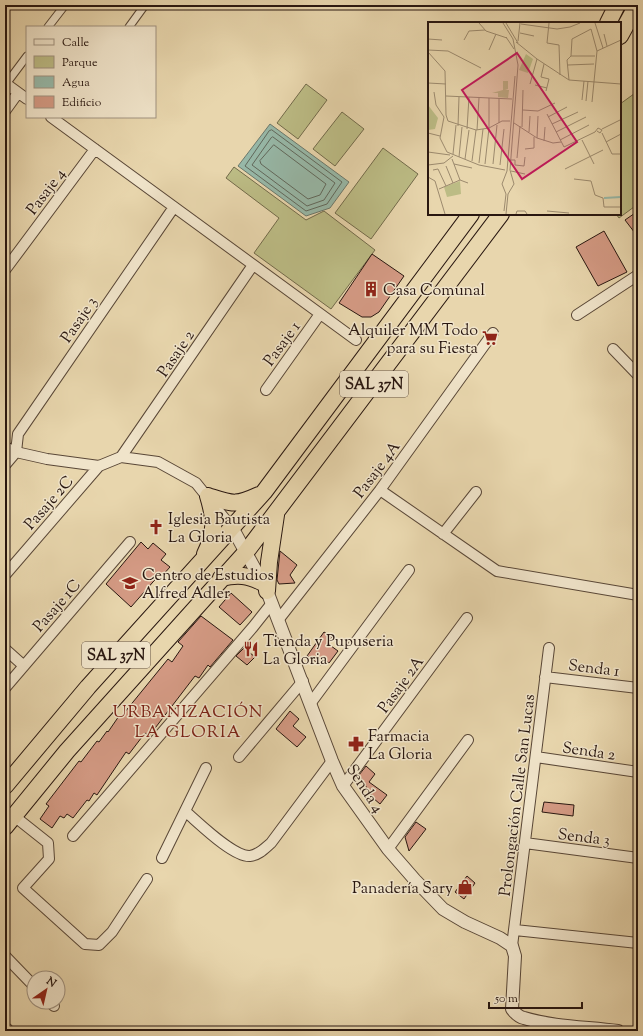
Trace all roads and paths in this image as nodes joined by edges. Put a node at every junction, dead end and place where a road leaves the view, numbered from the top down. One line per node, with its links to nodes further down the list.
1 (65, 5): 6 (street)
2 (145, 5): 7 (street)
3 (617, 5): 5 (highway)
4 (637, 5): 8 (highway)
5 (608, 22)
6 (49, 26)
7 (130, 26)
8 (621, 34)
9 (26, 57): 10 (street)
10 (5, 83): 11 (street)
11 (18, 93): 12 (street); 13 (street)
12 (26, 98)
13 (5, 111)
14 (57, 119): 15 (street)
15 (95, 149): 16 (street); 20 (street, Pasaje 4)
16 (174, 207): 19 (street); 30 (street, Pasaje 3)
17 (470, 215): 35 (highway, SAL 37N)
18 (500, 215): 38 (highway, SAL 37N)
19 (253, 265): 22 (street); 31 (street, Pasaje 2)
20 (5, 270)
21 (638, 274): 23 (street)
22 (320, 314): 25 (street); 28 (street, Pasaje 1)
23 (577, 315)
24 (493, 334): 34 (street, Pasaje 4A)
25 (356, 340)
26 (613, 349): 27 (street)
27 (638, 375)
28 (266, 390)
29 (5, 447): 30 (street)
30 (16, 452): 32 (street); 33 (street)
31 (122, 457): 33 (street); 37 (street)
32 (5, 465)
33 (99, 466): 45 (street, Pasaje 2C)
34 (380, 490): 40 (street); 50 (street, Pasaje 4A)
35 (264, 492): 37 (highway); 39 (highway, SAL 37N)
36 (476, 492): 40 (street)
37 (208, 496): 39 (street); 43 (highway)
38 (276, 515): 42 (highway, SAL 37N); 47 (highway)
39 (233, 529): 42 (street, Senda 4); 43 (highway, SAL 37N)
40 (443, 534): 48 (street)
41 (130, 542): 53 (street, Pasaje 1C)
42 (246, 552): 46 (highway, SAL 37N); 47 (street, Senda 4)
43 (201, 562): 65 (highway, SAL 37N)
44 (409, 570): 58 (street)
45 (5, 575)
46 (221, 578): 47 (highway); 68 (highway, SAL 37N)
47 (267, 592): 50 (street, Senda 4); 69 (street)
48 (638, 595)
49 (468, 618): 66 (street, Pasaje 2A)
50 (278, 619): 55 (street, Senda 4)
51 (549, 648): 54 (street, Prolongación Calle San Lucas)
52 (5, 649): 53 (street)
53 (24, 666): 56 (street, Pasaje 1C)
54 (545, 677): 57 (street, Senda 1); 61 (street, Prolongación Calle San Lucas)
55 (303, 681): 58 (street, Senda 4); 60 (street)
56 (5, 688)
57 (638, 688)
58 (310, 704): 62 (street, Senda 4)
59 (468, 740): 71 (street)
60 (239, 757)
61 (536, 757): 64 (street, Senda 2); 70 (street, Prolongación Calle San Lucas)
62 (332, 762): 66 (street, Senda 4); 67 (street)
63 (206, 768): 67 (street)
64 (638, 772)
65 (5, 786)
66 (343, 786): 71 (street, Senda 4)
67 (186, 812): 72 (street)
68 (9, 821): 74 (street)
69 (73, 836)
70 (525, 843): 73 (street, Senda 3); 75 (street, Prolongación Calle San Lucas)
71 (388, 849): 77 (street, Senda 4)
72 (162, 858)
73 (638, 858)
74 (147, 879)
75 (515, 930): 76 (street); 77 (street, Prolongación Calle San Lucas)
76 (638, 943)
77 (512, 946): 80 (street)
78 (5, 956): 79 (street)
79 (26, 978)
80 (554, 1027): 81 (street)
81 (618, 1031)

